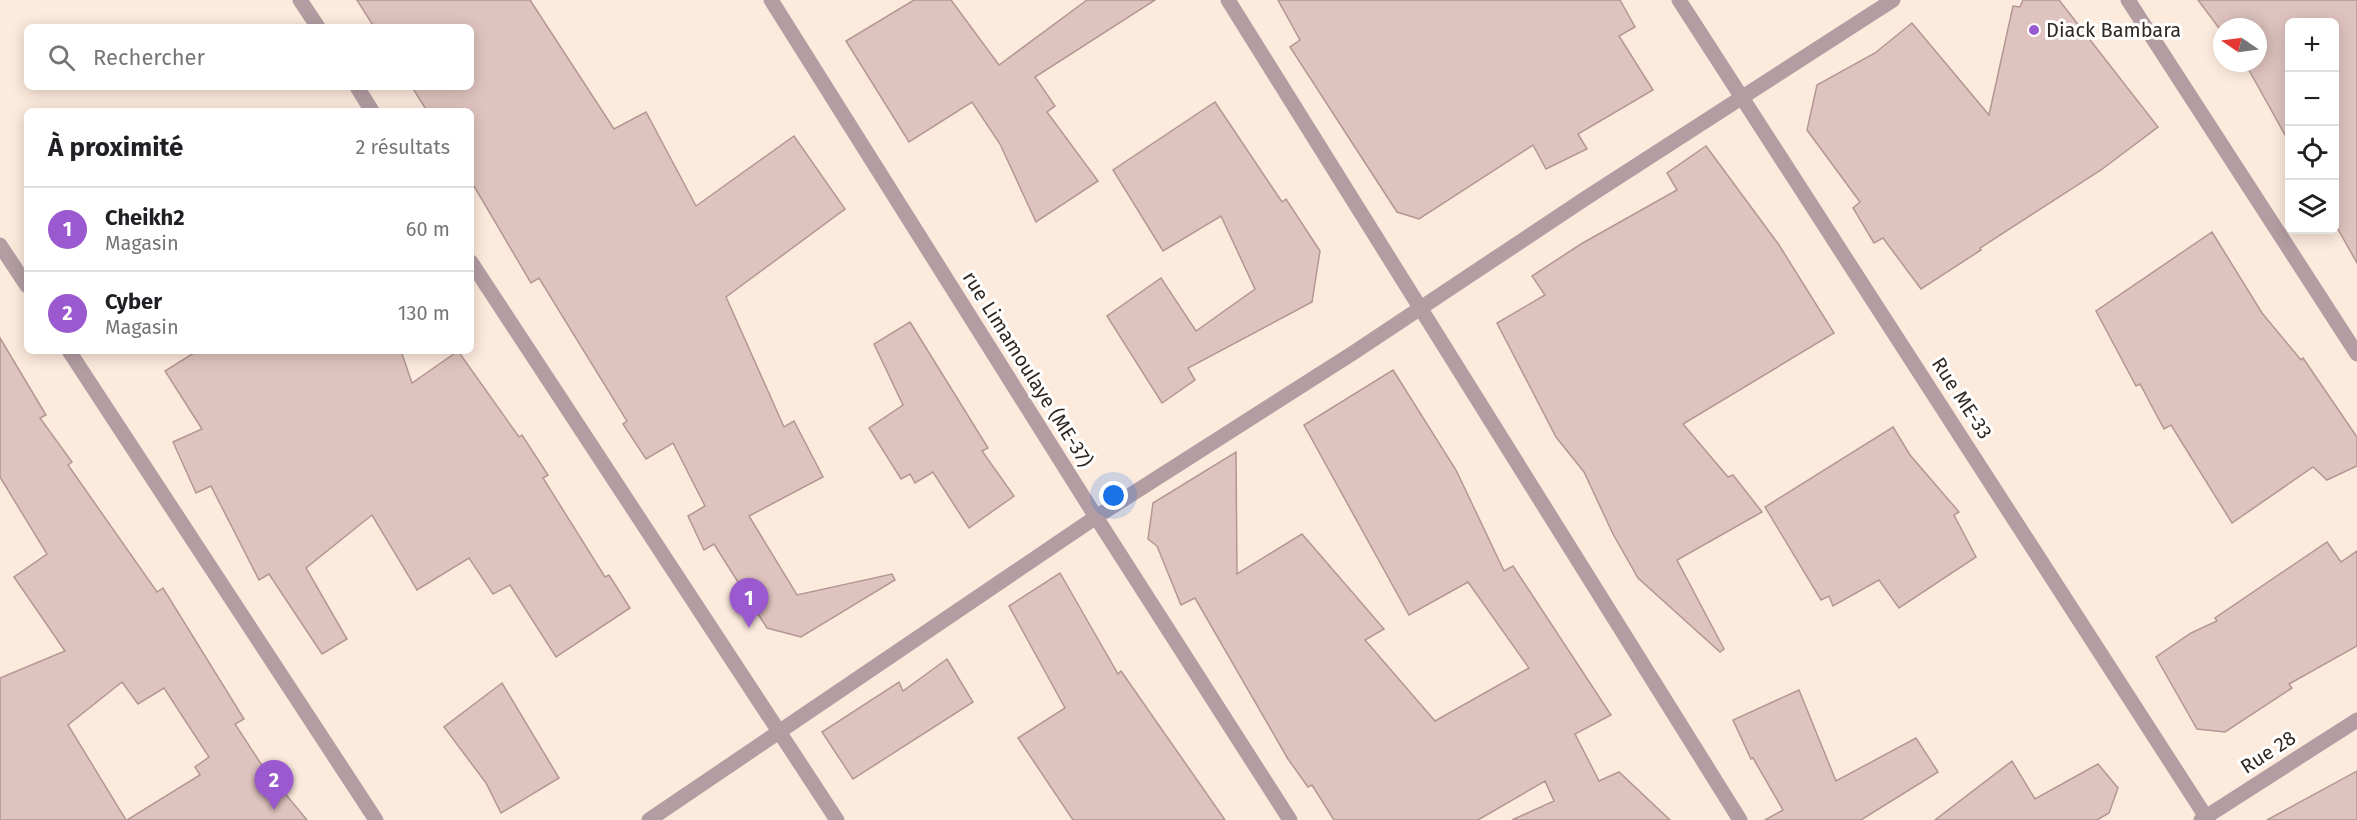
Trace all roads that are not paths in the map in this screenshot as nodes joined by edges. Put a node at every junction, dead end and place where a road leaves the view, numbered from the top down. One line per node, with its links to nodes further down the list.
1 (300, 0): 7 (street)
2 (771, 0): 17 (street, rue Limamoulaye (ME-37))
3 (1228, 0): 14 (street)
4 (1679, 0): 9 (street, Rue ME-33)
5 (1893, 0): 9 (street)
6 (2128, 0): 16 (street)
7 (316, 24)
8 (359, 90): 10 (street)
9 (1743, 98): 14 (street); 20 (street, Rue ME-33)
10 (370, 108)
11 (0, 245): 13 (street)
12 (474, 267): 19 (street)
13 (24, 281)
14 (1420, 306): 17 (street); 25 (street)
15 (71, 354): 21 (street)
16 (2357, 354)
17 (1096, 517): 19 (street); 24 (street, rue Limamoulaye (ME-37))
18 (2357, 720): 20 (street, Rue 28)
19 (777, 732): 22 (street); 23 (street)
20 (2205, 819)
21 (376, 820)
22 (649, 820)
23 (837, 820)
24 (1290, 820)
25 (1740, 820)

